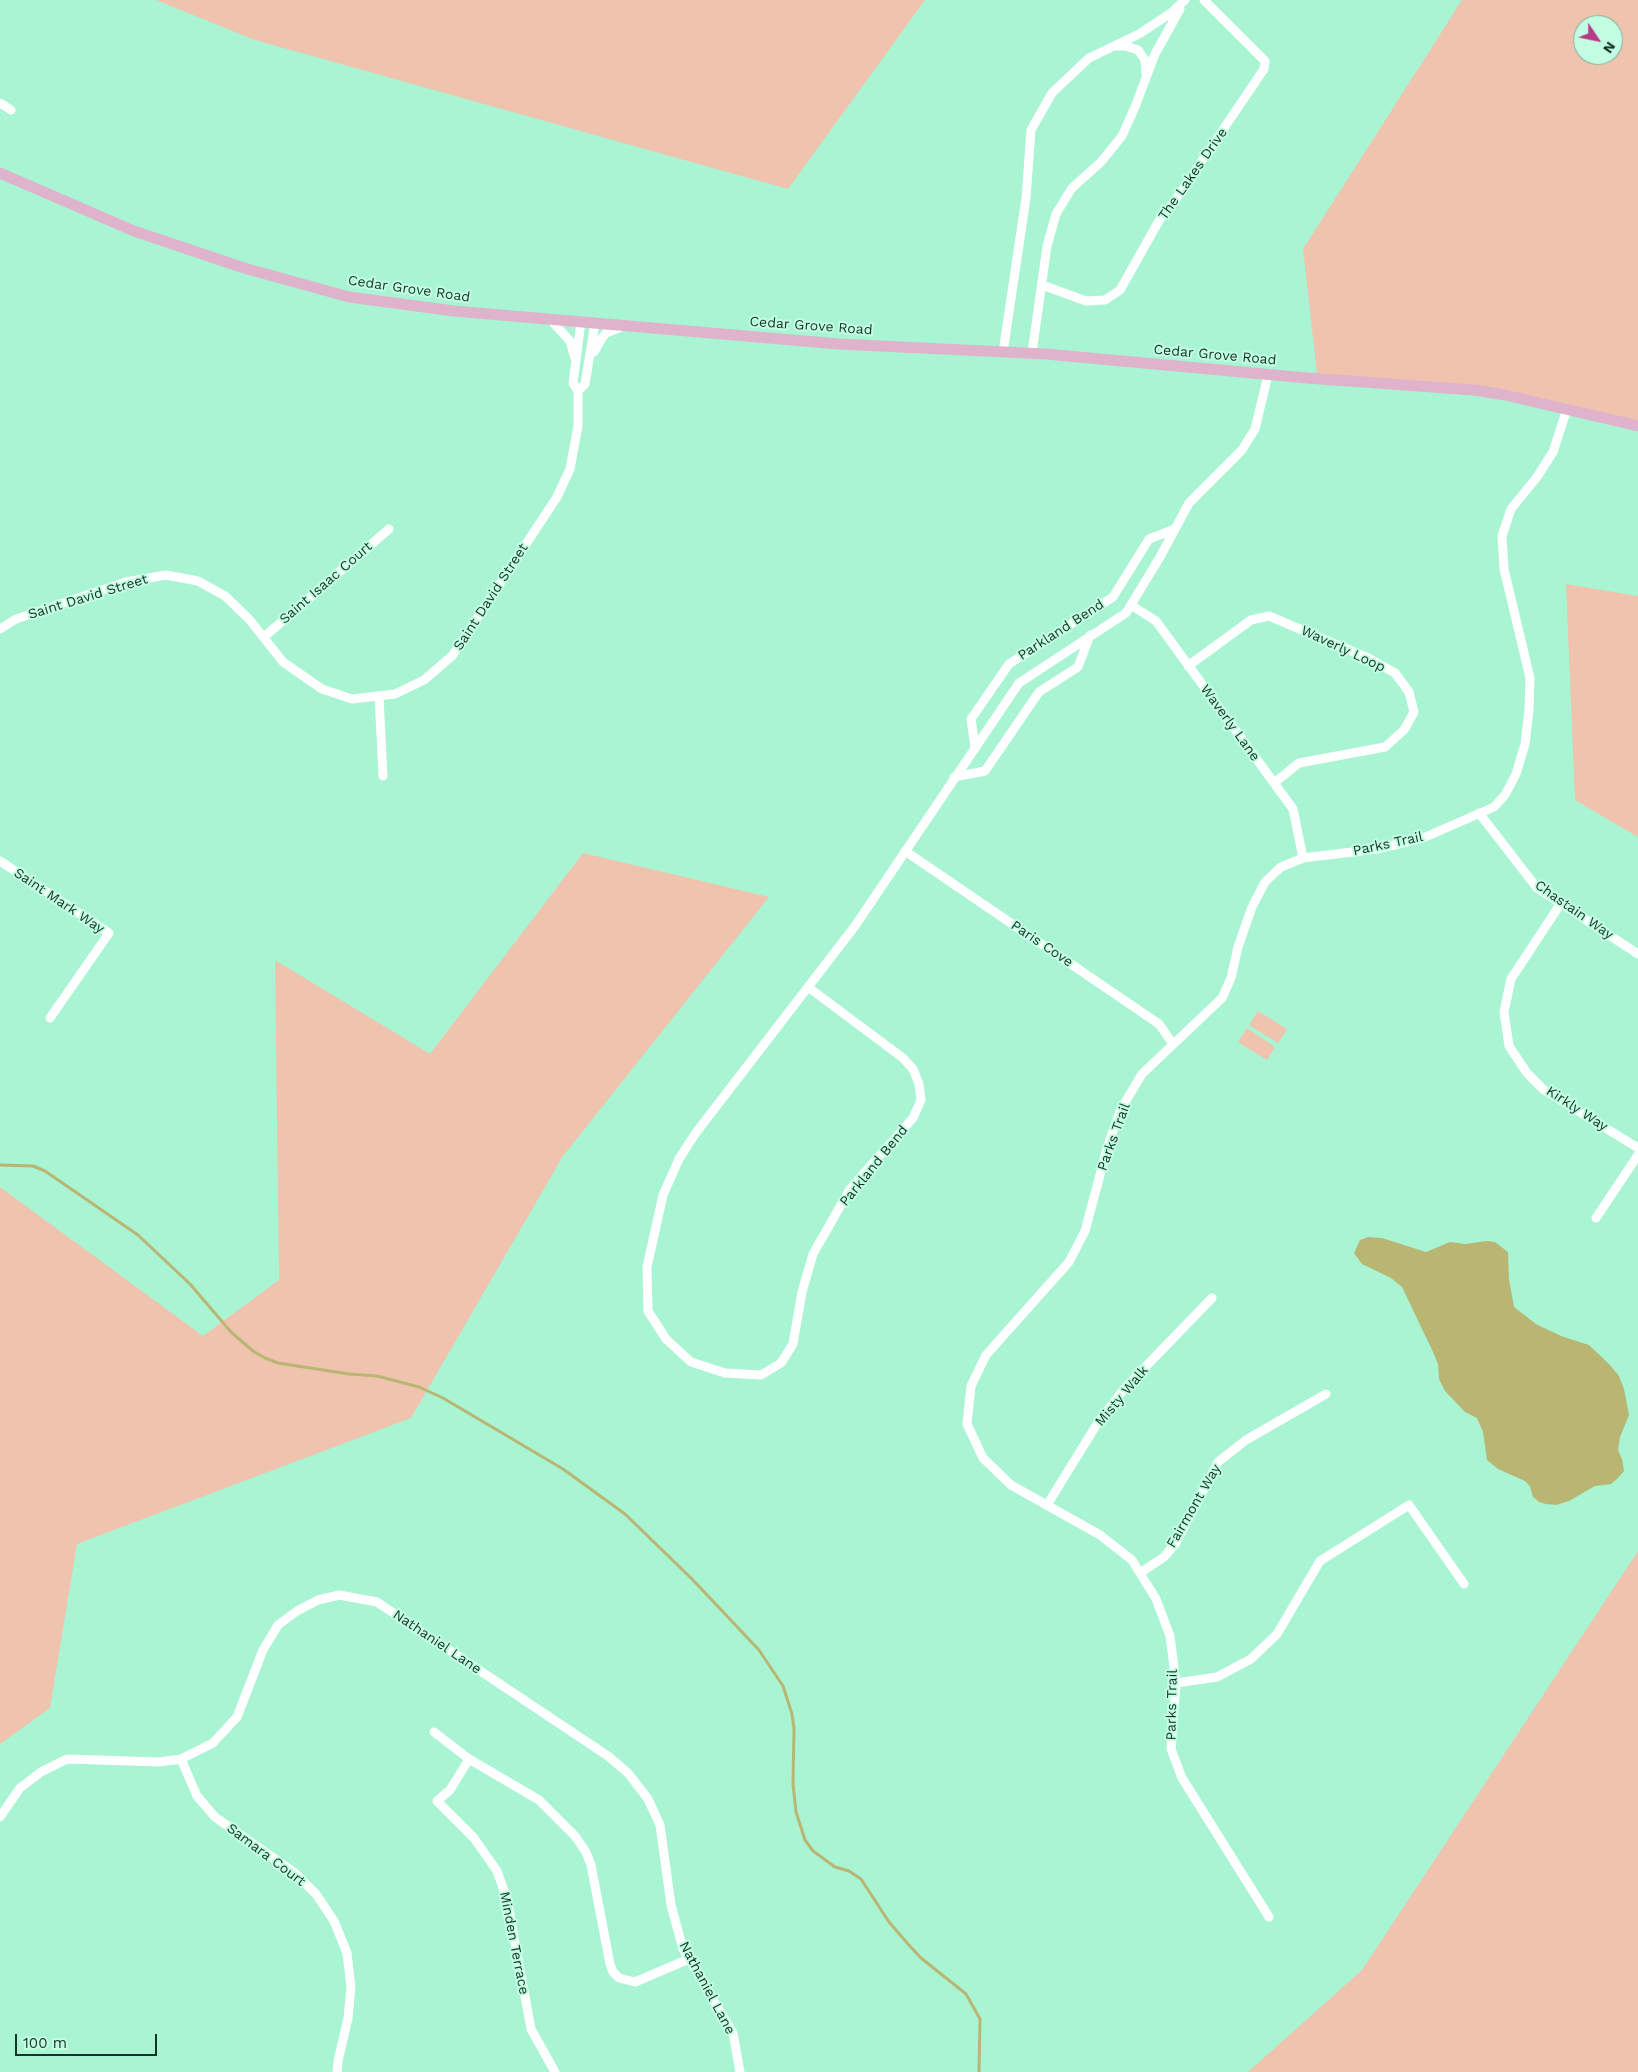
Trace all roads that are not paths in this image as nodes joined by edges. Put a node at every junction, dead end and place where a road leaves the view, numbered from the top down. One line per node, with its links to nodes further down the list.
1 (1185, 0): 3 (street); 4 (street)
2 (1204, 0): 8 (street, The Lakes Drive)
3 (1114, 46): 4 (street); 13 (street)
4 (1146, 77): 8 (street)
5 (0, 103): 6 (street)
6 (11, 110)
7 (0, 173): 9 (main road, Cedar Grove Road)
8 (1042, 285): 14 (street)
9 (550, 319): 10 (main road, Cedar Grove Road); 15 (street)
10 (581, 322): 11 (main road, Cedar Grove Road); 15 (street, Saint David Street)
11 (595, 323): 12 (main road, Cedar Grove Road); 16 (street, Saint David Street)
12 (625, 326): 13 (main road, Cedar Grove Road); 16 (street)
13 (1003, 352): 14 (main road, Cedar Grove Road)
14 (1032, 353): 17 (main road, Cedar Grove Road)
15 (576, 362): 18 (street, Saint David Street)
16 (588, 364): 18 (street, Saint David Street)
17 (1268, 375): 19 (main road, Cedar Grove Road); 22 (street, Parkland Bend)
18 (578, 391): 28 (street, Saint David Street)
19 (1567, 410): 20 (main road, Cedar Grove Road); 33 (street, Parks Trail)
20 (1638, 426)
21 (389, 529): 26 (street, Saint Isaac Court)
22 (1175, 529): 23 (street, Parkland Bend); 29 (street, Parkland Bend)
23 (1131, 605): 25 (street, Parkland Bend); 27 (street, Waverly Lane)
24 (0, 629): 26 (street, Saint David Street)
25 (1090, 635): 29 (street, Parkland Bend); 31 (street, Parkland Bend)
26 (264, 637): 28 (street, Saint David Street)
27 (1188, 666): 32 (street, Waverly Lane); 32 (street, Waverly Loop)
28 (378, 696): 30 (street)
29 (975, 747): 31 (street, Parkland Bend)
30 (383, 776)
31 (954, 777): 34 (street, Parkland Bend)
32 (1274, 783): 35 (street, Waverly Lane)
33 (1479, 813): 35 (street, Parks Trail); 37 (street, Chastain Way)
34 (905, 851): 39 (street, Parkland Bend); 41 (street, Paris Cove)
35 (1303, 858): 41 (street, Parks Trail)
36 (0, 861): 40 (street, Saint Mark Way)
37 (1560, 903): 38 (street, Chastain Way); 42 (street, Kirkly Way)
38 (1638, 954)
39 (808, 986): 39 (street, Parkland Bend)
40 (50, 1018)
41 (1173, 1044): 47 (street, Parks Trail)
42 (1638, 1148)
43 (1638, 1155): 44 (street)
44 (1596, 1218)
45 (1212, 1298): 47 (street, Misty Walk)
46 (1326, 1394): 48 (street, Fairmont Way)
47 (1047, 1505): 48 (street, Parks Trail)
48 (1140, 1573): 50 (street, Parks Trail)
49 (1464, 1584): 50 (street)
50 (1176, 1683): 55 (street, Parks Trail)
51 (434, 1732): 53 (street)
52 (181, 1759): 54 (street, Nathaniel Lane); 56 (street, Nathaniel Lane); 57 (street, Samara Court)
53 (469, 1759): 56 (street); 58 (street, Minden Terrace)
54 (0, 1818)
55 (1269, 1918)
56 (690, 1959): 59 (street, Nathaniel Lane)
57 (337, 2072)
58 (555, 2072)
59 (740, 2072)

